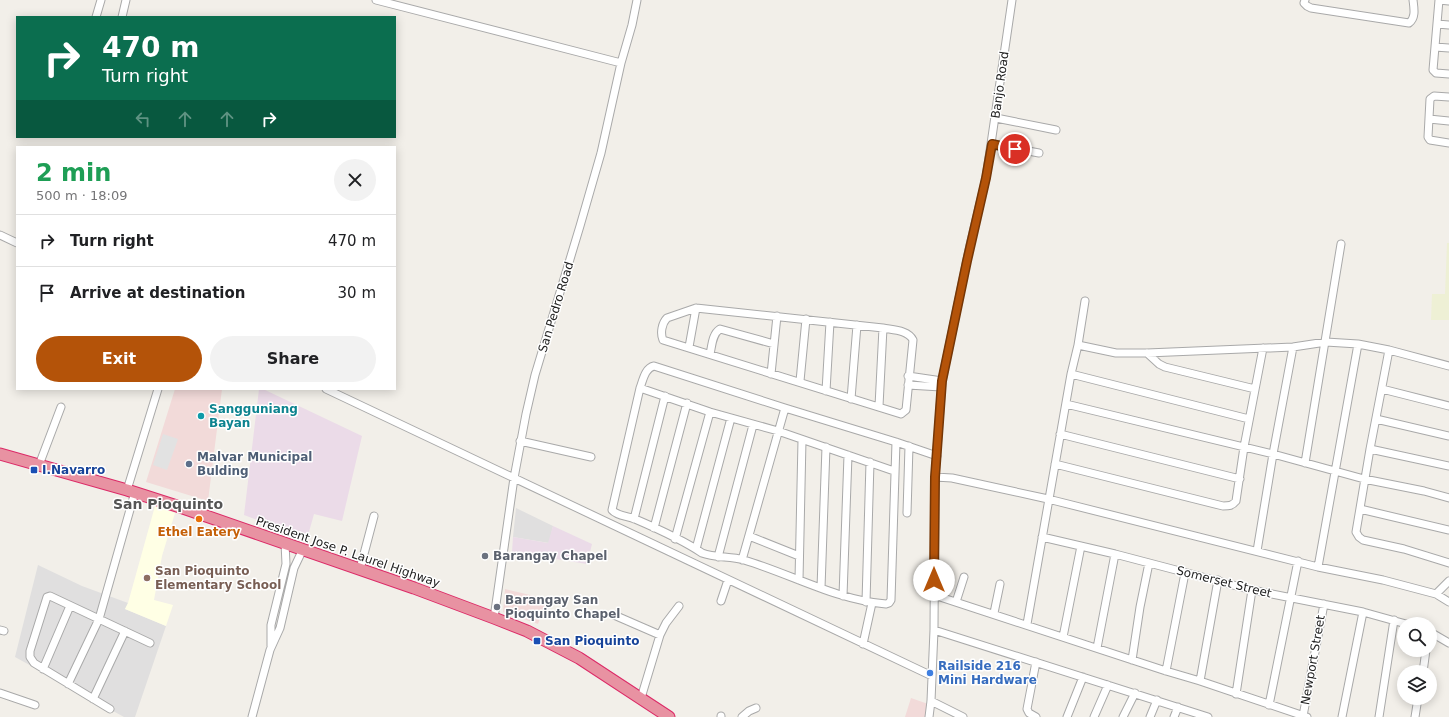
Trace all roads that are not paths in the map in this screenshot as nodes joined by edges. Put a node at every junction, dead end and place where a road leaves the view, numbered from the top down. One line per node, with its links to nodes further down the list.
1 (101, 0): 10 (street)
2 (126, 0): 11 (street)
3 (376, 0): 16 (street)
4 (637, 0): 16 (street, San Pedro Road)
5 (1012, 0): 19 (street, Banjo Road)
6 (1305, 0): 7 (street)
7 (1413, 0)
8 (1439, 0): 9 (street); 12 (street)
9 (1449, 1)
10 (96, 16)
11 (122, 16)
12 (1437, 24): 13 (street); 14 (street)
13 (1449, 25)
14 (1435, 47): 15 (street); 17 (street)
15 (1449, 48)
16 (621, 63): 76 (street, San Pedro Road)
17 (1449, 74)
18 (1449, 97): 20 (street)
19 (996, 118): 22 (street); 24 (street, Banjo Road)
20 (1429, 119): 21 (street); 23 (street)
21 (1449, 121)
22 (1056, 130)
23 (1449, 143)
24 (992, 144): 25 (street); 51 (street, Banjo Road)
25 (1039, 153)
26 (0, 235): 27 (street)
27 (16, 243)
28 (1341, 244): 36 (street)
29 (1085, 301): 39 (street)
30 (696, 308): 31 (street); 40 (street); 40 (street)
31 (777, 316): 32 (street); 37 (street)
32 (806, 319): 33 (street); 50 (street)
33 (830, 322): 34 (street); 58 (street)
34 (857, 325): 35 (street); 60 (street)
35 (883, 328): 49 (street); 64 (street)
36 (1326, 342): 38 (street); 41 (street); 88 (street)
37 (774, 344): 45 (street); 47 (street)
38 (1358, 344): 43 (street); 93 (street)
39 (1078, 345): 44 (street); 48 (street)
40 (689, 347): 45 (street)
41 (1293, 347): 42 (street); 83 (street)
42 (1263, 348): 44 (street); 54 (street)
43 (1389, 350): 46 (street); 55 (street)
44 (1148, 353): 54 (street)
45 (710, 354): 47 (street)
46 (1449, 366)
47 (771, 374): 50 (street)
48 (1070, 374): 62 (street); 69 (street)
49 (908, 376): 51 (street); 52 (street)
50 (800, 381): 58 (street)
51 (942, 384): 52 (street); 85 (street, Banjo Road)
52 (908, 385): 64 (street)
53 (640, 388): 59 (street); 66 (street); 104 (street)
54 (1255, 389): 69 (street)
55 (1382, 389): 65 (street); 70 (street)
56 (158, 390): 98 (street)
57 (328, 390): 95 (street)
58 (826, 391): 60 (street)
59 (666, 396): 61 (street); 104 (street)
60 (851, 399): 64 (street)
61 (687, 403): 67 (street); 105 (street)
62 (1066, 404): 73 (street); 80 (street)
63 (62, 406): 90 (street)
64 (879, 406)
65 (1449, 406)
66 (785, 408): 72 (street); 77 (street)
67 (710, 412): 68 (street); 109 (street)
68 (731, 418): 71 (street); 113 (street)
69 (1249, 419): 80 (street)
70 (1376, 419): 74 (street); 81 (street)
71 (753, 425): 72 (street); 117 (street)
72 (778, 431): 75 (street); 107 (street)
73 (1060, 434): 89 (street); 96 (street)
74 (1449, 436)
75 (802, 440): 79 (street); 116 (street)
76 (520, 441): 86 (street); 95 (street, San Pedro Road)
77 (896, 442): 78 (street); 92 (street)
78 (910, 446): 85 (street); 102 (street)
79 (826, 447): 84 (street); 131 (street)
80 (1244, 447): 83 (street); 96 (street)
81 (1370, 449): 91 (street); 97 (street)
82 (0, 454): 90 (highway, President Jose P. Laurel Highway)
83 (1273, 454): 88 (street); 114 (street)
84 (848, 455): 87 (street); 135 (street)
85 (937, 456): 94 (street, Banjo Road)
86 (591, 457)
87 (870, 462): 92 (street); 138 (street)
88 (1305, 463): 93 (street)
89 (1055, 464): 96 (street); 100 (street)
90 (39, 465): 98 (highway, President Jose P. Laurel Highway)
91 (1449, 466)
92 (894, 471): 138 (street)
93 (1335, 471): 97 (street); 122 (street)
94 (935, 477): 100 (street); 134 (street, Banjo Road)
95 (514, 478): 126 (street); 147 (street, San Pedro Road)
96 (1240, 478)
97 (1364, 479): 99 (street); 101 (street)
98 (131, 491): 110 (highway, President Jose P. Laurel Highway); 148 (street)
99 (1449, 498)
100 (1048, 499): 108 (street); 114 (street)
101 (1360, 509): 106 (street); 121 (street)
102 (907, 513)
103 (374, 516): 123 (street)
104 (634, 519): 105 (street)
105 (654, 528): 109 (street)
106 (1449, 530)
107 (749, 536): 116 (street); 118 (street)
108 (1042, 537): 111 (street, Somerset Street); 151 (street)
109 (676, 539): 113 (street)
110 (285, 543): 112 (highway, President Jose P. Laurel Highway); 152 (street)
111 (1081, 546): 115 (street, Somerset Street); 158 (street)
112 (303, 549): 123 (highway, President Jose P. Laurel Highway); 153 (street)
113 (696, 549): 117 (street)
114 (1257, 551): 119 (street)
115 (1115, 554): 120 (street, Somerset Street); 162 (street)
116 (799, 556): 127 (street)
117 (718, 557): 118 (street)
118 (742, 560): 127 (street)
119 (1298, 561): 122 (street); 136 (street)
120 (1149, 563): 124 (street, Somerset Street); 164 (street)
121 (1449, 563)
122 (1318, 567): 133 (street)
123 (360, 570): 147 (highway, President Jose P. Laurel Highway)
124 (1185, 573): 128 (street, Somerset Street); 167 (street)
125 (964, 577): 139 (street)
126 (728, 580): 137 (street); 161 (street)
127 (799, 580): 131 (street)
128 (1218, 580): 132 (street, Somerset Street); 170 (street)
129 (1449, 581): 133 (street)
130 (1000, 584): 145 (street)
131 (821, 588): 135 (street)
132 (1252, 590): 136 (street, Somerset Street); 175 (street)
133 (1436, 594): 140 (street)
134 (934, 595): 139 (street); 155 (street, Banjo Road)
135 (843, 596): 138 (street)
136 (1290, 597): 141 (street, Somerset Street); 181 (street)
137 (722, 601)
138 (869, 602): 161 (street)
139 (956, 602): 145 (street)
140 (1449, 602)
141 (1324, 604): 144 (street, Somerset Street); 198 (street, Newport Street)
142 (70, 606): 148 (street); 166 (street); 166 (street)
143 (679, 606): 156 (street)
144 (1363, 612): 149 (street, Somerset Street); 199 (street)
145 (994, 613): 151 (street)
146 (614, 614): 156 (street)
147 (494, 618): 176 (highway, President Jose P. Laurel Highway)
148 (99, 619): 154 (street); 171 (street)
149 (1394, 620): 150 (street, Somerset Street); 200 (street)
150 (1397, 621)
151 (1027, 624): 158 (street)
152 (271, 625): 153 (street); 163 (street)
153 (280, 628): 163 (street)
154 (125, 630): 159 (street); 177 (street)
155 (934, 630): 165 (street); 168 (street, Banjo Road)
156 (660, 635): 176 (street)
157 (1437, 636): 160 (street)
158 (1063, 637): 162 (street)
159 (150, 643)
160 (1449, 643)
161 (863, 644): 168 (street)
162 (1097, 648): 164 (street)
163 (270, 650): 187 (street)
164 (1132, 660): 167 (street)
165 (1036, 662): 169 (street); 192 (street)
166 (44, 669): 171 (street)
167 (1166, 671): 170 (street)
168 (932, 676): 179 (street, Banjo Road)
169 (1083, 677): 172 (street); 193 (street)
170 (1200, 681): 175 (street)
171 (68, 684): 177 (street)
172 (1108, 685): 174 (street); 194 (street)
173 (0, 693): 180 (street)
174 (1135, 693): 178 (street); 195 (street)
175 (1236, 694): 181 (street)
176 (641, 698): 188 (highway, President Jose P. Laurel Highway)
177 (93, 699): 185 (street)
178 (1157, 700): 183 (street); 196 (street)
179 (931, 701): 190 (street, Banjo Road); 191 (street)
180 (35, 705)
181 (1269, 705): 198 (street)
182 (1417, 705): 201 (street)
183 (1178, 707): 186 (street); 197 (street)
184 (756, 708): 189 (street)
185 (110, 709)
186 (1203, 716)
187 (252, 717)
188 (669, 717)
189 (742, 717)
190 (929, 717)
191 (963, 717)
192 (1036, 717)
193 (1067, 717)
194 (1094, 717)
195 (1123, 717)
196 (1150, 717)
197 (1174, 717)
198 (1305, 717)
199 (1342, 717)
200 (1378, 717)
201 (1415, 717)

